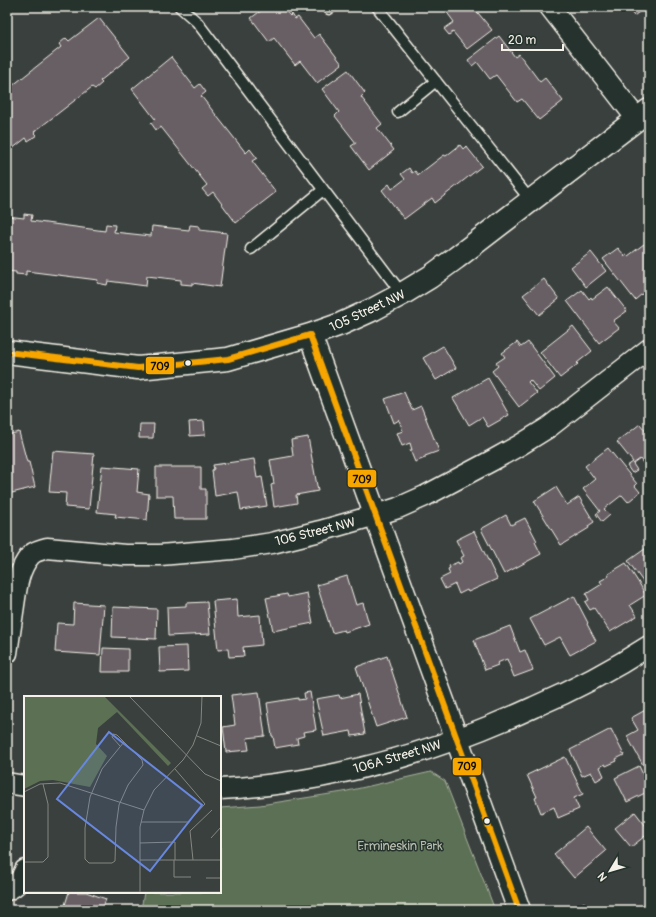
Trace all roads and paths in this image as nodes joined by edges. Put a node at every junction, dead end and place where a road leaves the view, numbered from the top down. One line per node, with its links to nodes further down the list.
1 (180, 7): 7 (lane)
2 (377, 7): 4 (lane)
3 (550, 7): 6 (street)
4 (436, 82): 5 (lane); 8 (lane)
5 (398, 112)
6 (643, 115): 8 (street, 105 Street NW)
7 (323, 190): 9 (lane); 10 (lane)
8 (531, 201): 10 (street, 105 Street NW)
9 (251, 249)
10 (402, 294): 11 (street, 105 Street NW)
11 (310, 335): 13 (street, 105 Street NW); 14 (street)
12 (649, 349): 14 (street, 106 Street NW)
13 (7, 352)
14 (376, 516): 16 (street, 106 Street NW); 17 (street)
15 (649, 646): 17 (street, 106A Street NW)
16 (7, 653)
17 (457, 739): 20 (street, 106A Street NW); 23 (street)
18 (7, 783): 19 (street)
19 (24, 786)
20 (221, 789)
21 (24, 872): 22 (street)
22 (7, 890)
23 (519, 910)

